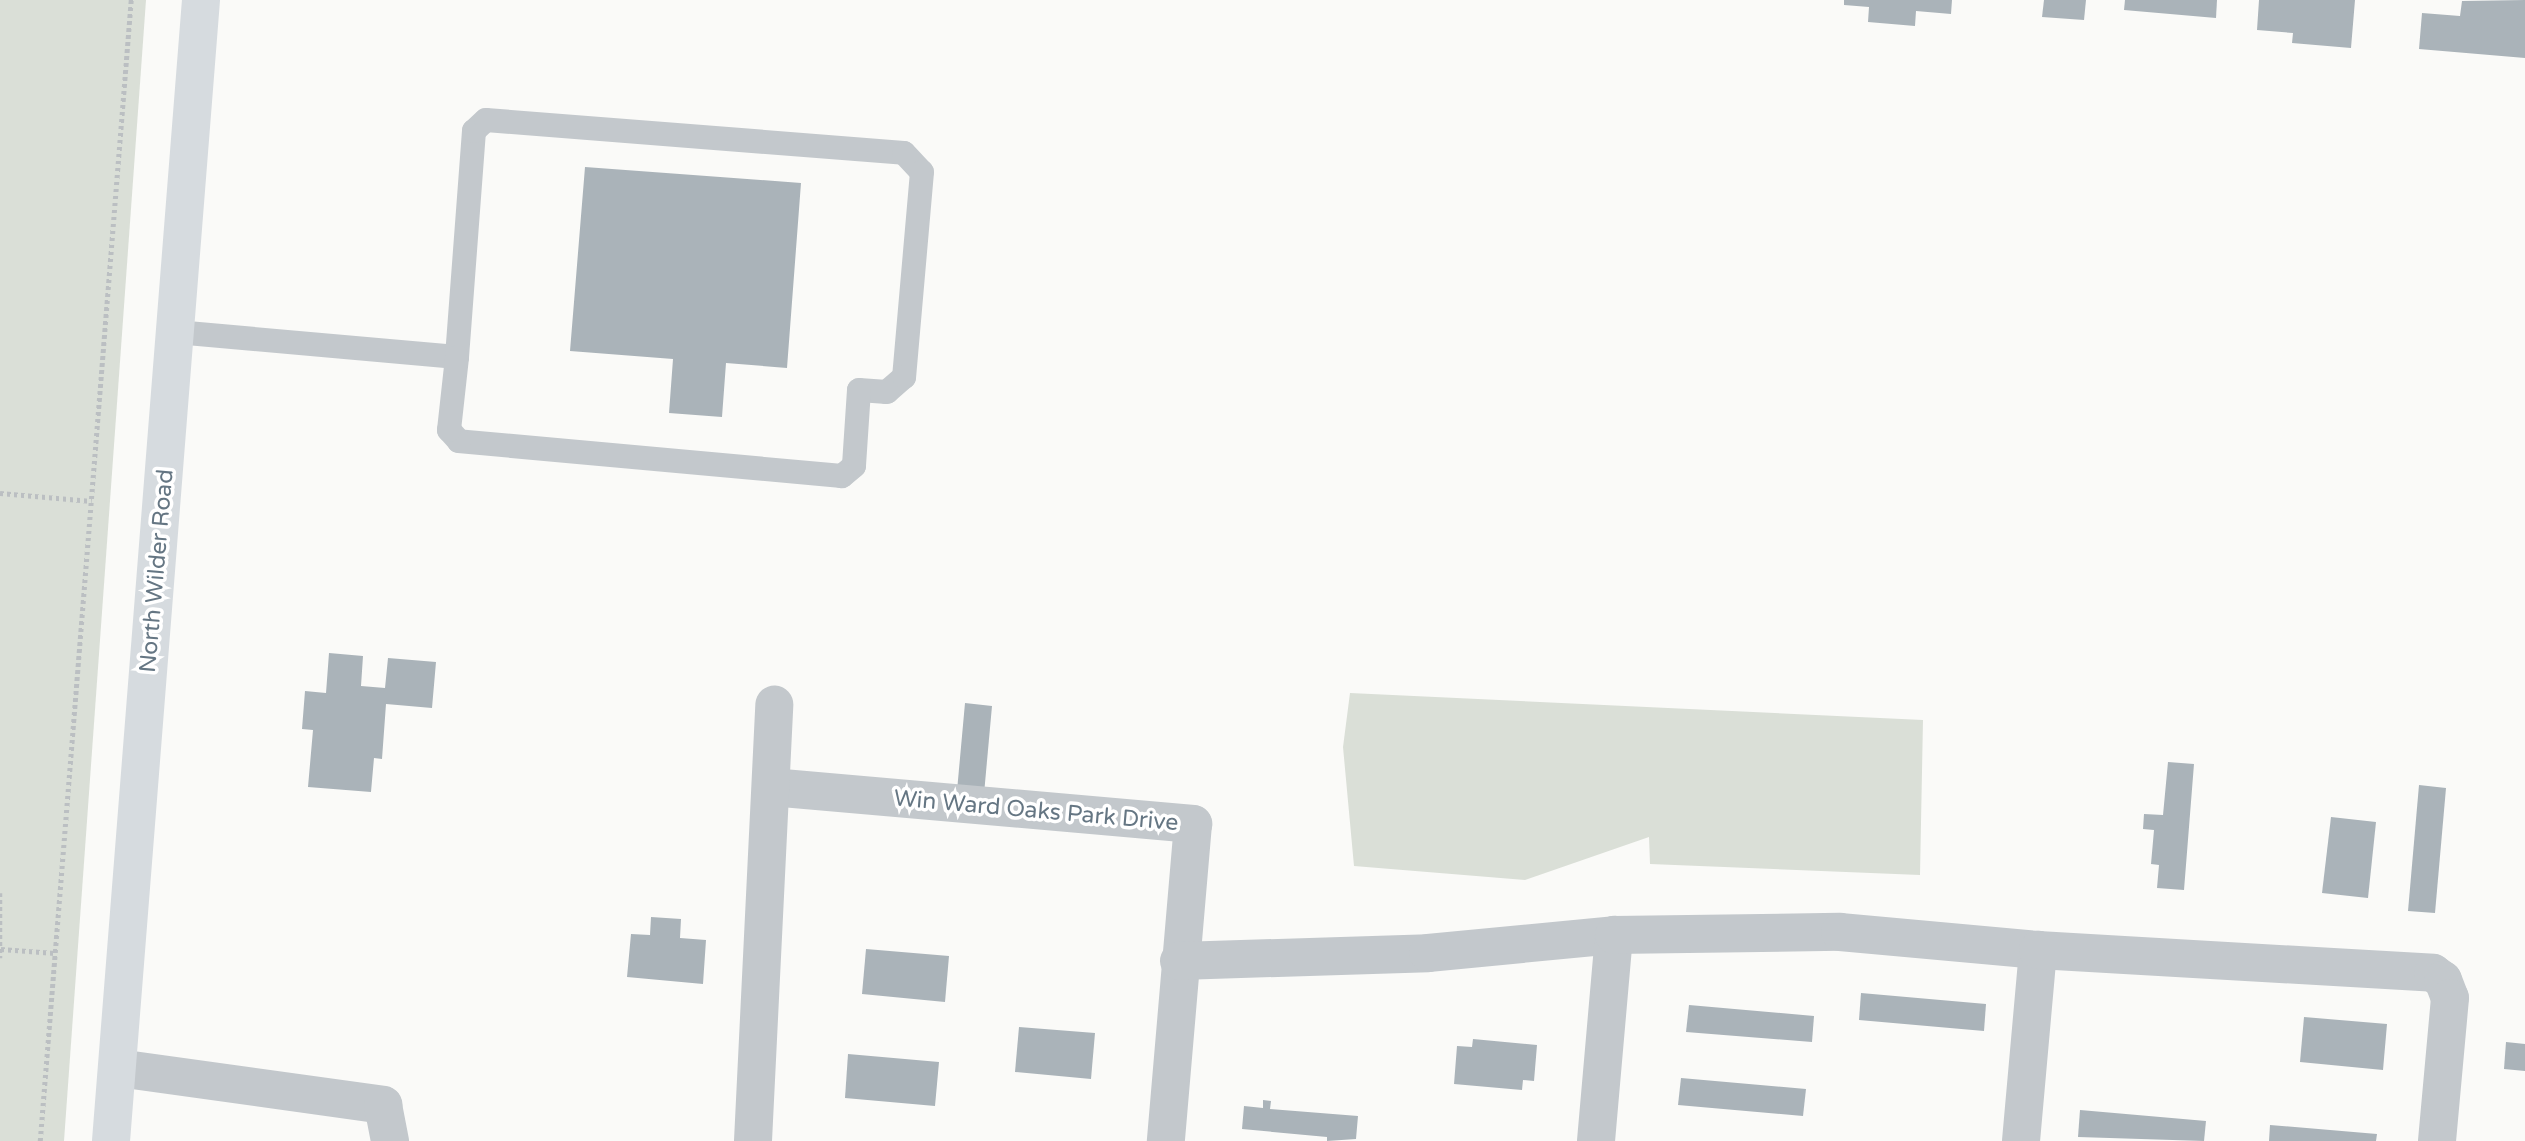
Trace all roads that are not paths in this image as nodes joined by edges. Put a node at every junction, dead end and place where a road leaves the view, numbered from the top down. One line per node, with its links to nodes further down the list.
1 (201, 0): 2 (street, North Wilder Road)
2 (176, 332): 3 (lane); 9 (street, North Wilder Road)
3 (457, 357): 3 (lane)
4 (774, 705): 5 (street)
5 (771, 787): 8 (street, Win Ward Oaks Park Drive); 12 (street)
6 (1614, 935): 7 (street); 8 (street); 14 (street)
7 (2038, 950): 15 (street); 16 (street)
8 (1179, 961): 13 (street, Win Ward Oaks Park Drive)
9 (118, 1068): 10 (street, North Wilder Road); 11 (street)
10 (111, 1141)
11 (390, 1141)
12 (753, 1141)
13 (1166, 1141)
14 (1596, 1141)
15 (2021, 1141)
16 (2437, 1141)

